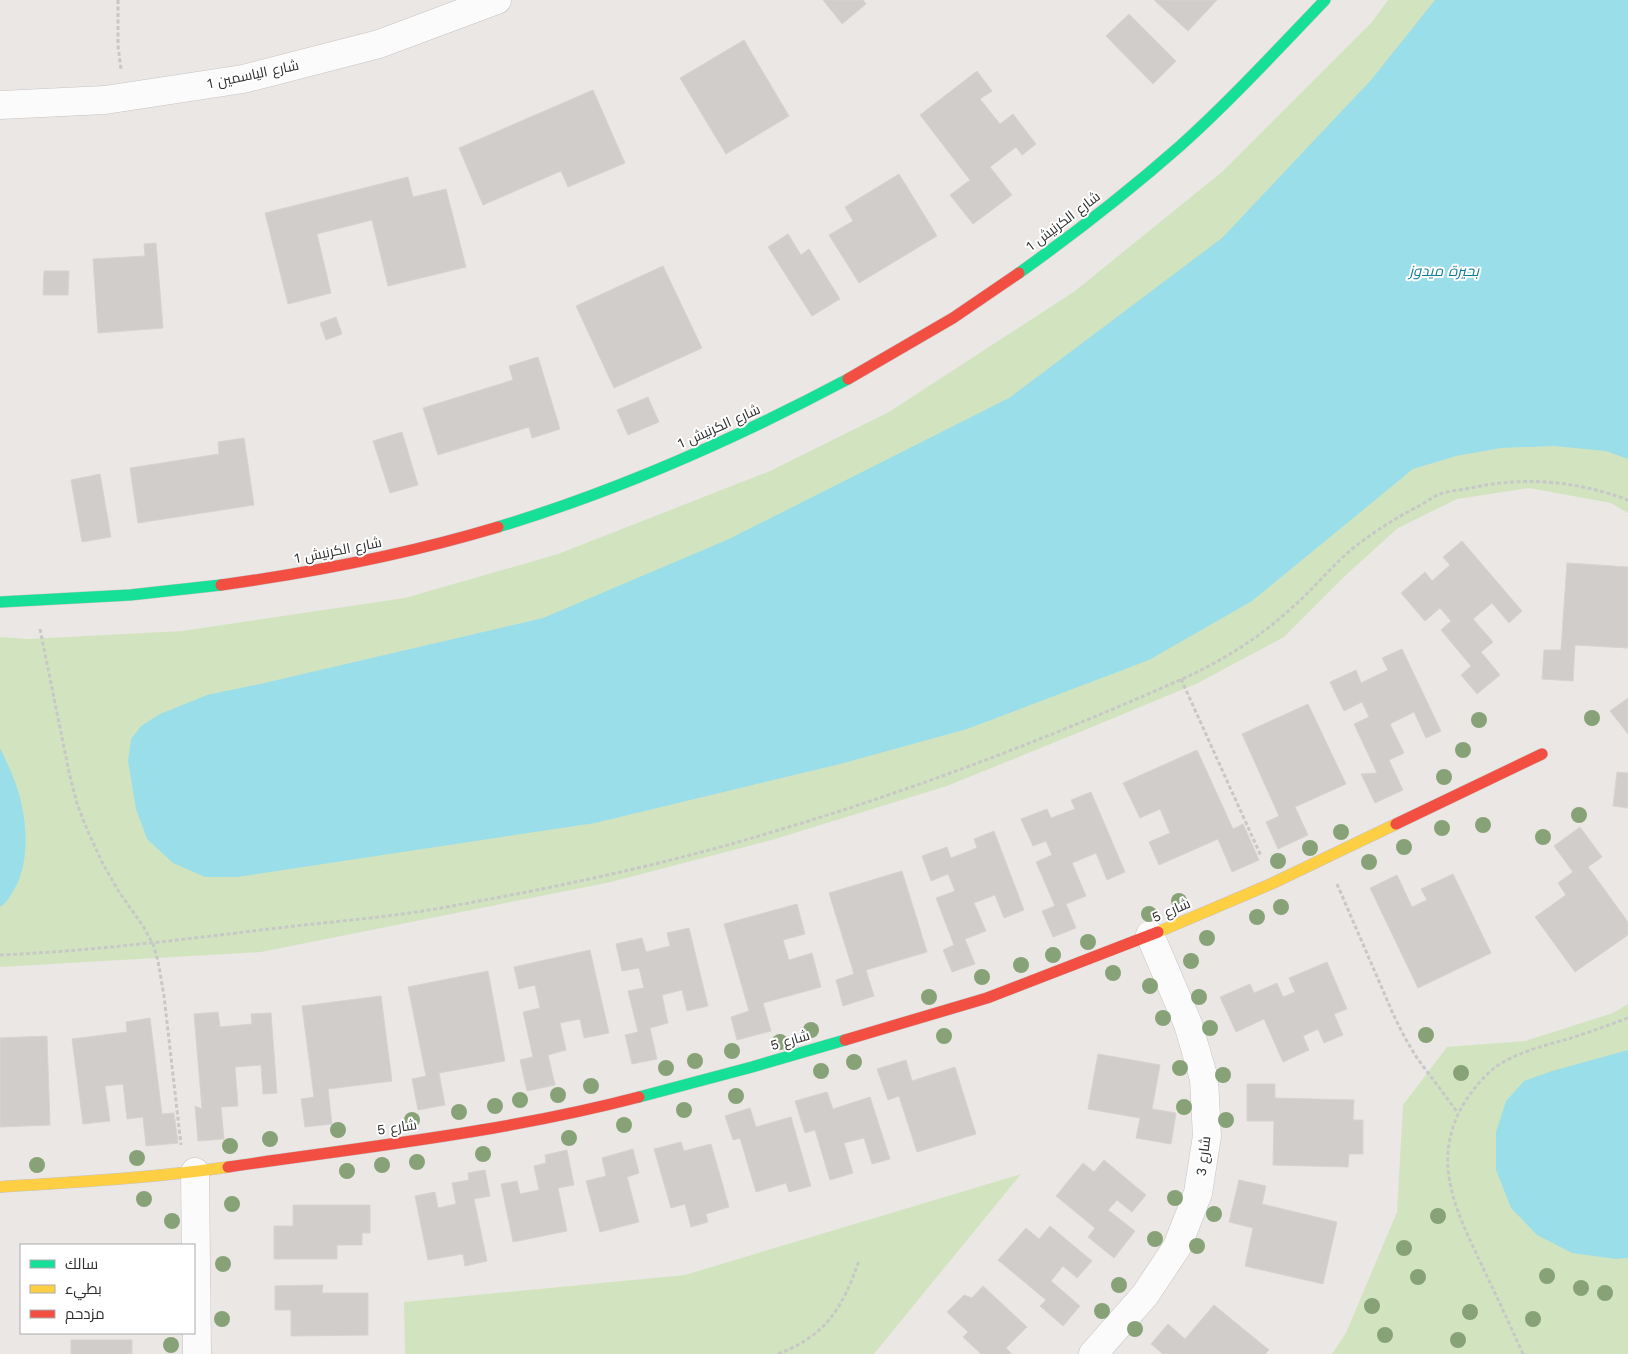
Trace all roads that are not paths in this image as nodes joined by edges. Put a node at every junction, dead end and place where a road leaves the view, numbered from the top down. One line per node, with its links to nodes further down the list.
1 (497, 0): 3 (street, شارع الياسمين 1)
2 (1325, 0): 4 (street, شارع الكرنيش 1)
3 (0, 105)
4 (0, 602)
5 (1542, 754): 6 (street, شارع 5)
6 (1150, 935): 7 (street, شارع 5); 12 (street, شارع 3)
7 (189, 1172): 8 (street, شارع 5); 9 (street)
8 (0, 1187)
9 (192, 1244)
10 (195, 1308): 11 (street)
11 (197, 1354)
12 (1093, 1354)

